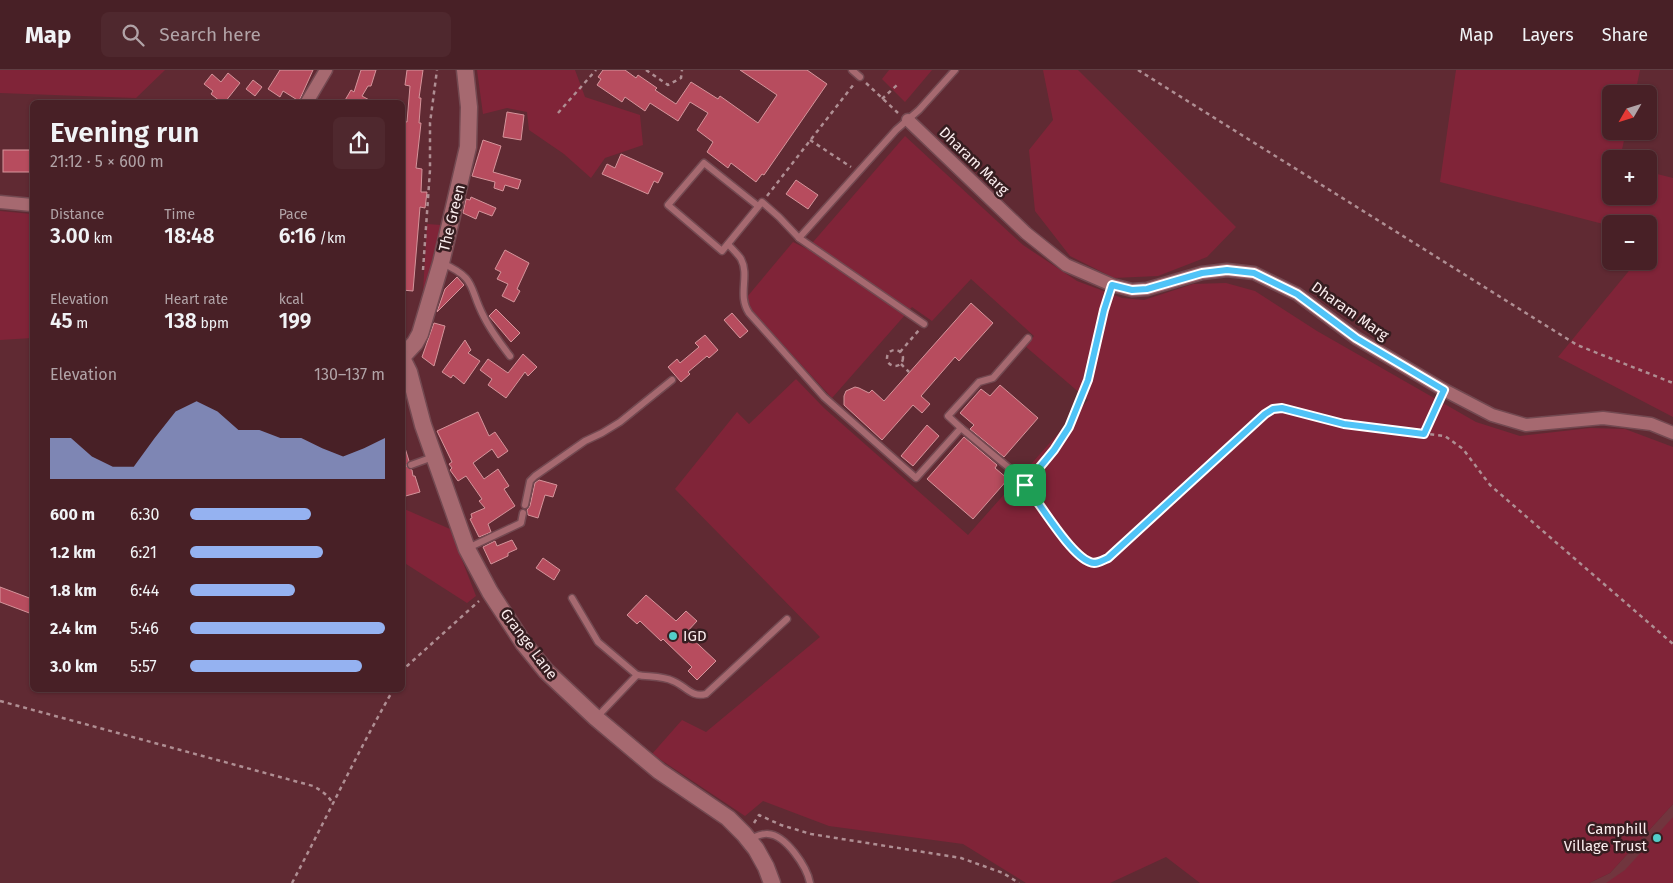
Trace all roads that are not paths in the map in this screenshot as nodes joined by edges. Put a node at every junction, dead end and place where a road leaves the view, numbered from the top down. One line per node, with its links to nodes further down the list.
1 (326, 70): 6 (street)
2 (465, 70): 13 (street, The Green)
3 (852, 70): 5 (lane)
4 (955, 70): 7 (lane)
5 (860, 77)
6 (308, 100)
7 (908, 120): 11 (lane); 21 (street, Dharam Marg)
8 (0, 202): 10 (street)
9 (760, 204): 11 (lane); 12 (lane); 12 (lane)
10 (30, 205)
11 (799, 238): 14 (lane)
12 (728, 244): 20 (lane)
13 (441, 263): 16 (street, The Green); 17 (lane)
14 (924, 324)
15 (1028, 338): 20 (lane)
16 (405, 354)
17 (510, 356)
18 (405, 363): 22 (street, Grange Lane)
19 (672, 380): 25 (lane)
20 (961, 428): 24 (lane)
21 (1673, 433)
22 (434, 457): 23 (lane); 27 (street, Grange Lane)
23 (411, 465)
24 (1014, 472)
25 (525, 505)
26 (523, 513): 27 (lane)
27 (468, 548): 31 (street, Grange Lane)
28 (572, 598): 30 (lane)
29 (787, 620): 30 (lane)
30 (637, 676): 31 (lane)
31 (596, 718): 32 (street, Grange Lane)
32 (747, 836): 33 (street, Grange Lane); 34 (lane)
33 (772, 883)
34 (810, 883)

